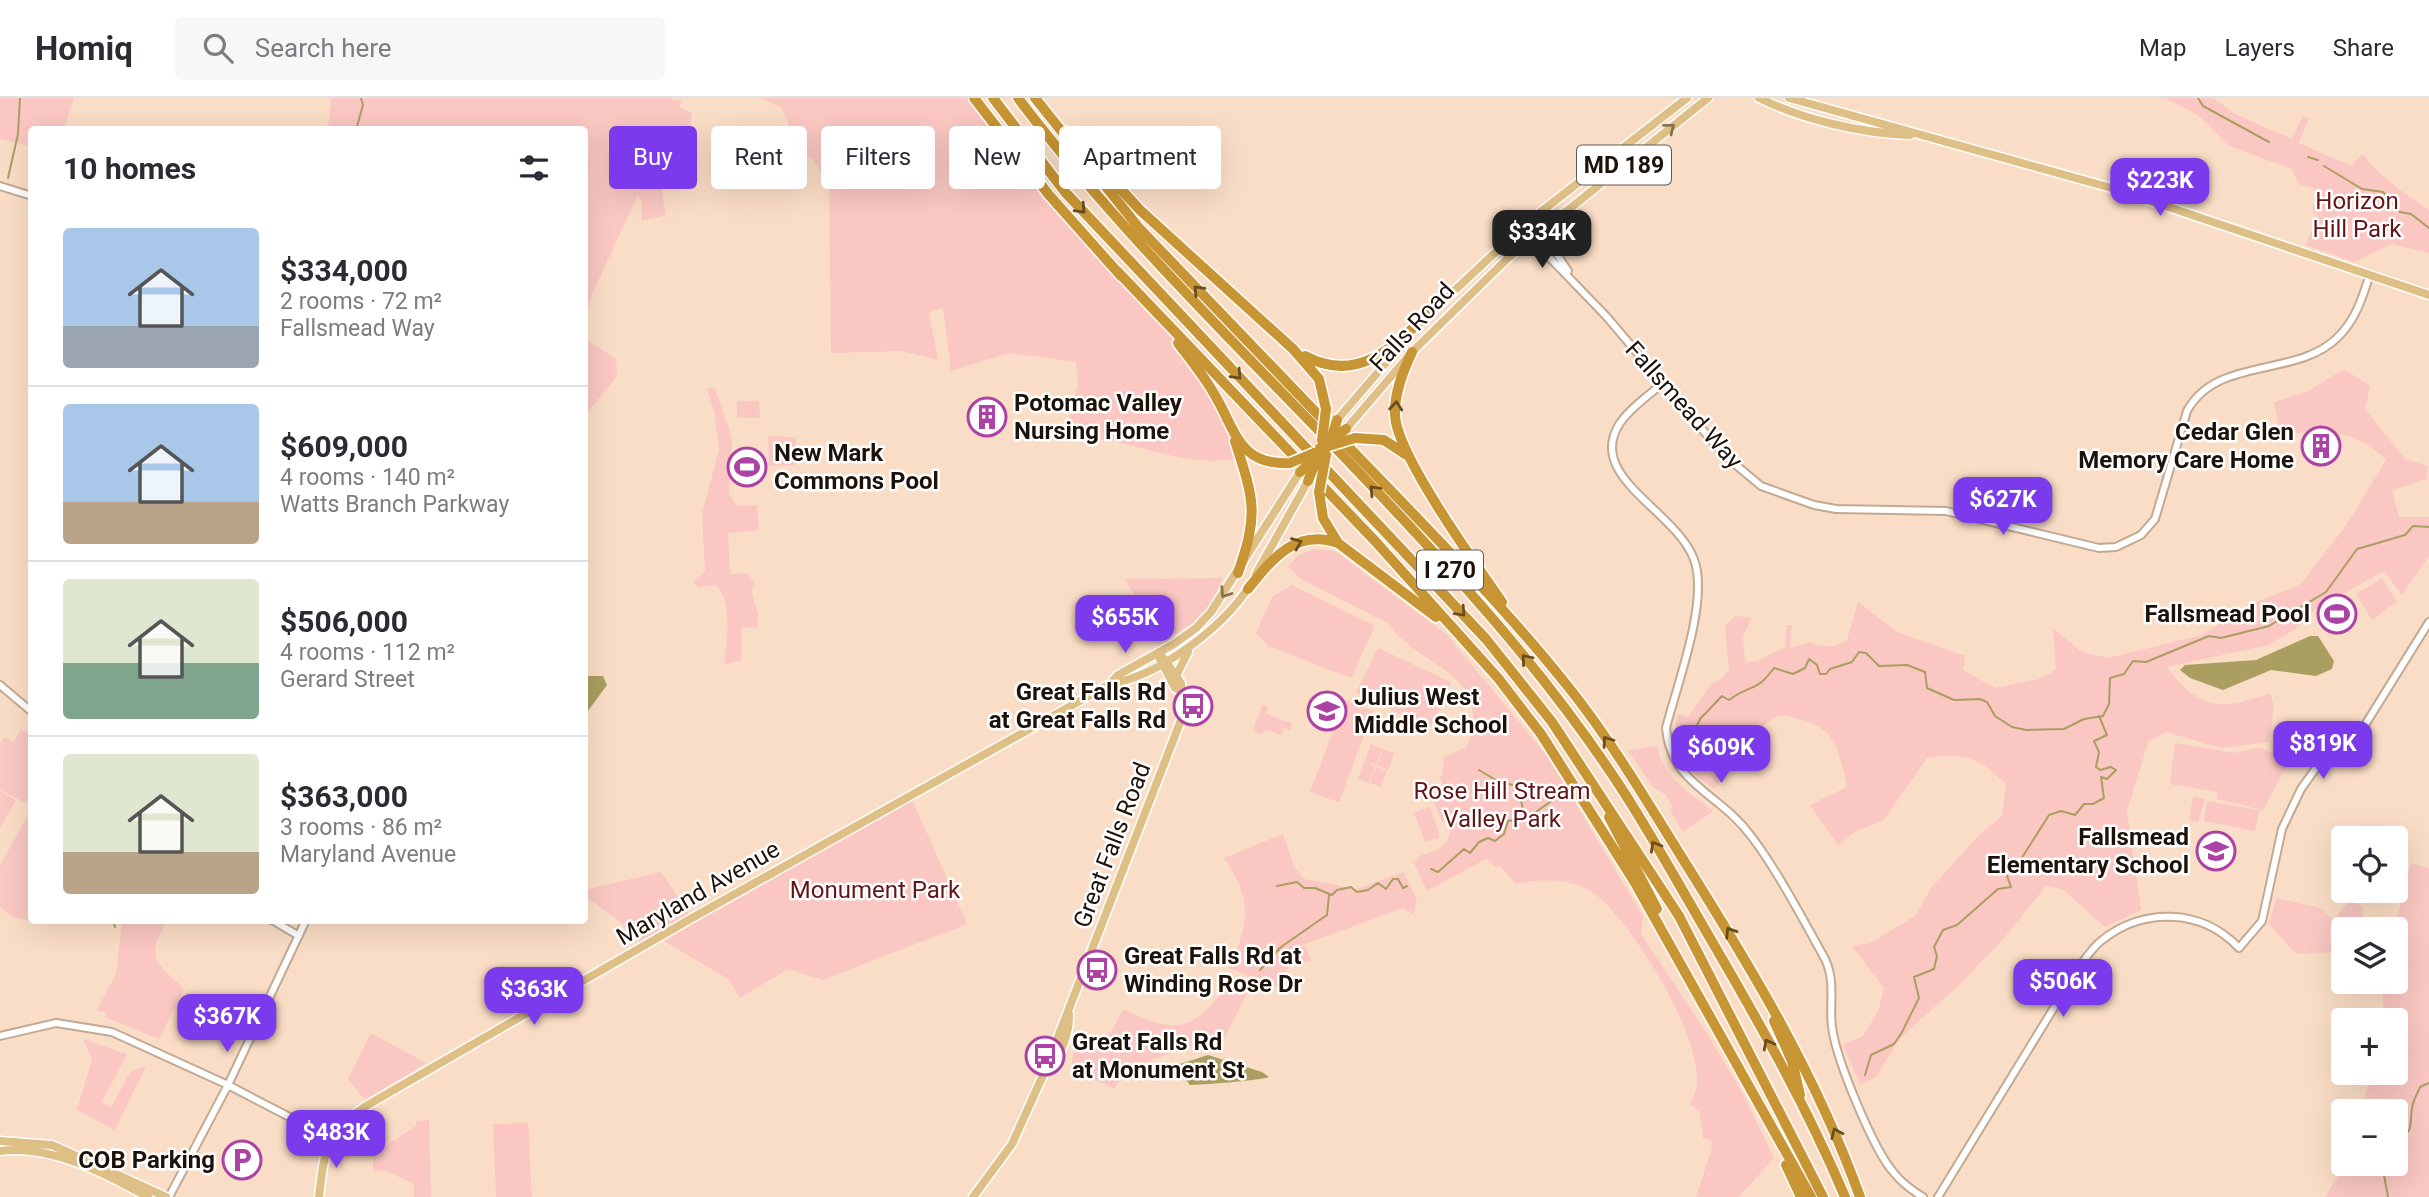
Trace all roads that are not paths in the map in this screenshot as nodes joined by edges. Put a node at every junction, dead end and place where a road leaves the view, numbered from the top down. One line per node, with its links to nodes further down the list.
1 (974, 98): 21 (highway, I 270)
2 (993, 98): 50 (highway, I 270, one-way to 50)
3 (1018, 98): 58 (highway, I 270, one-way to 3)
4 (1035, 98): 11 (highway, I 270)
5 (1687, 98): 17 (main road, Falls Road / MD 189)
6 (1708, 98): 19 (main road, Falls Road / MD 189, one-way to 6)
7 (1759, 98): 12 (main road)
8 (1789, 98): 10 (main road)
9 (1803, 98): 10 (main road)
10 (1854, 117): 12 (main road)
11 (1059, 130)
12 (1923, 136): 22 (main road)
13 (0, 186): 16 (street)
14 (1107, 189): 40 (highway, I 270, one-way to 14)
15 (1121, 189): 26 (highway)
16 (28, 195)
17 (1529, 221): 18 (main road, Falls Road / MD 189); 19 (street, Fallsmead Way)
18 (1521, 228): 20 (street, Fallsmead Way); 25 (main road, Falls Road / MD 189)
19 (1539, 231): 20 (main road, Falls Road / MD 189); 23 (street, Fallsmead Way)
20 (1531, 239): 23 (street, Fallsmead Way); 27 (main road, Falls Road / MD 189)
21 (1117, 271): 31 (highway); 45 (highway, I 270)
22 (2369, 276): 24 (main road); 28 (street, Fallsmead Way)
23 (1574, 280): 28 (street, Fallsmead Way)
24 (2429, 295)
25 (1428, 314): 26 (highway); 29 (main road, Falls Road / MD 189)
26 (1293, 349): 32 (highway, bridge)
27 (1412, 352): 30 (main road, Falls Road / MD 189); 33 (highway, one-way to 27)
28 (1663, 383): 74 (street)
29 (1337, 420): 32 (highway, bridge)
30 (1346, 429): 32 (highway, bridge)
31 (1232, 430): 32 (highway, bridge); 37 (highway)
32 (1322, 447): 33 (highway, bridge); 34 (highway, bridge); 35 (highway, bridge); 36 (highway, bridge)
33 (1411, 459): 40 (highway)
34 (1300, 472): 37 (main road)
35 (1308, 481): 38 (main road)
36 (1338, 542): 38 (highway, one-way to 36); 45 (highway)
37 (1238, 573): 42 (main road, one-way to 42)
38 (1248, 589): 41 (main road)
39 (2429, 622): 75 (street)
40 (1515, 624): 54 (highway, I 270, one-way to 40)
41 (1192, 647): 43 (main road); 44 (main road)
42 (1159, 652): 43 (main road); 46 (main road, Maryland Avenue)
43 (1164, 662): 44 (main road, Great Falls Road); 46 (main road, Maryland Avenue); 48 (main road)
44 (1177, 674): 48 (main road, Great Falls Road)
45 (1497, 677): 55 (highway, I 270)
46 (1110, 684): 60 (main road, Maryland Avenue)
47 (0, 685): 49 (street)
48 (1181, 691): 68 (main road, Great Falls Road)
49 (28, 709)
50 (1585, 769): 55 (highway); 71 (highway, I 270)
51 (279, 924): 53 (street)
52 (304, 924): 53 (street)
53 (299, 936): 57 (street)
54 (1753, 970): 58 (highway); 73 (highway, I 270, one-way to 54)
55 (1689, 976): 59 (highway, I 270)
56 (0, 1036): 57 (street)
57 (228, 1085): 61 (street); 66 (street)
58 (1802, 1103): 72 (highway, I 270)
59 (1759, 1107): 69 (highway, I 270); 70 (highway)
60 (343, 1121): 61 (main road); 62 (main road, Maryland Avenue)
61 (317, 1130): 62 (street)
62 (330, 1138): 67 (main road, Maryland Avenue)
63 (1, 1140): 66 (main road)
64 (0, 1151): 65 (main road)
65 (148, 1197)
66 (167, 1197)
67 (319, 1197)
68 (974, 1197)
69 (1801, 1197)
70 (1811, 1197)
71 (1823, 1197)
72 (1845, 1197)
73 (1860, 1197)
74 (1923, 1197)
75 (1938, 1197)

